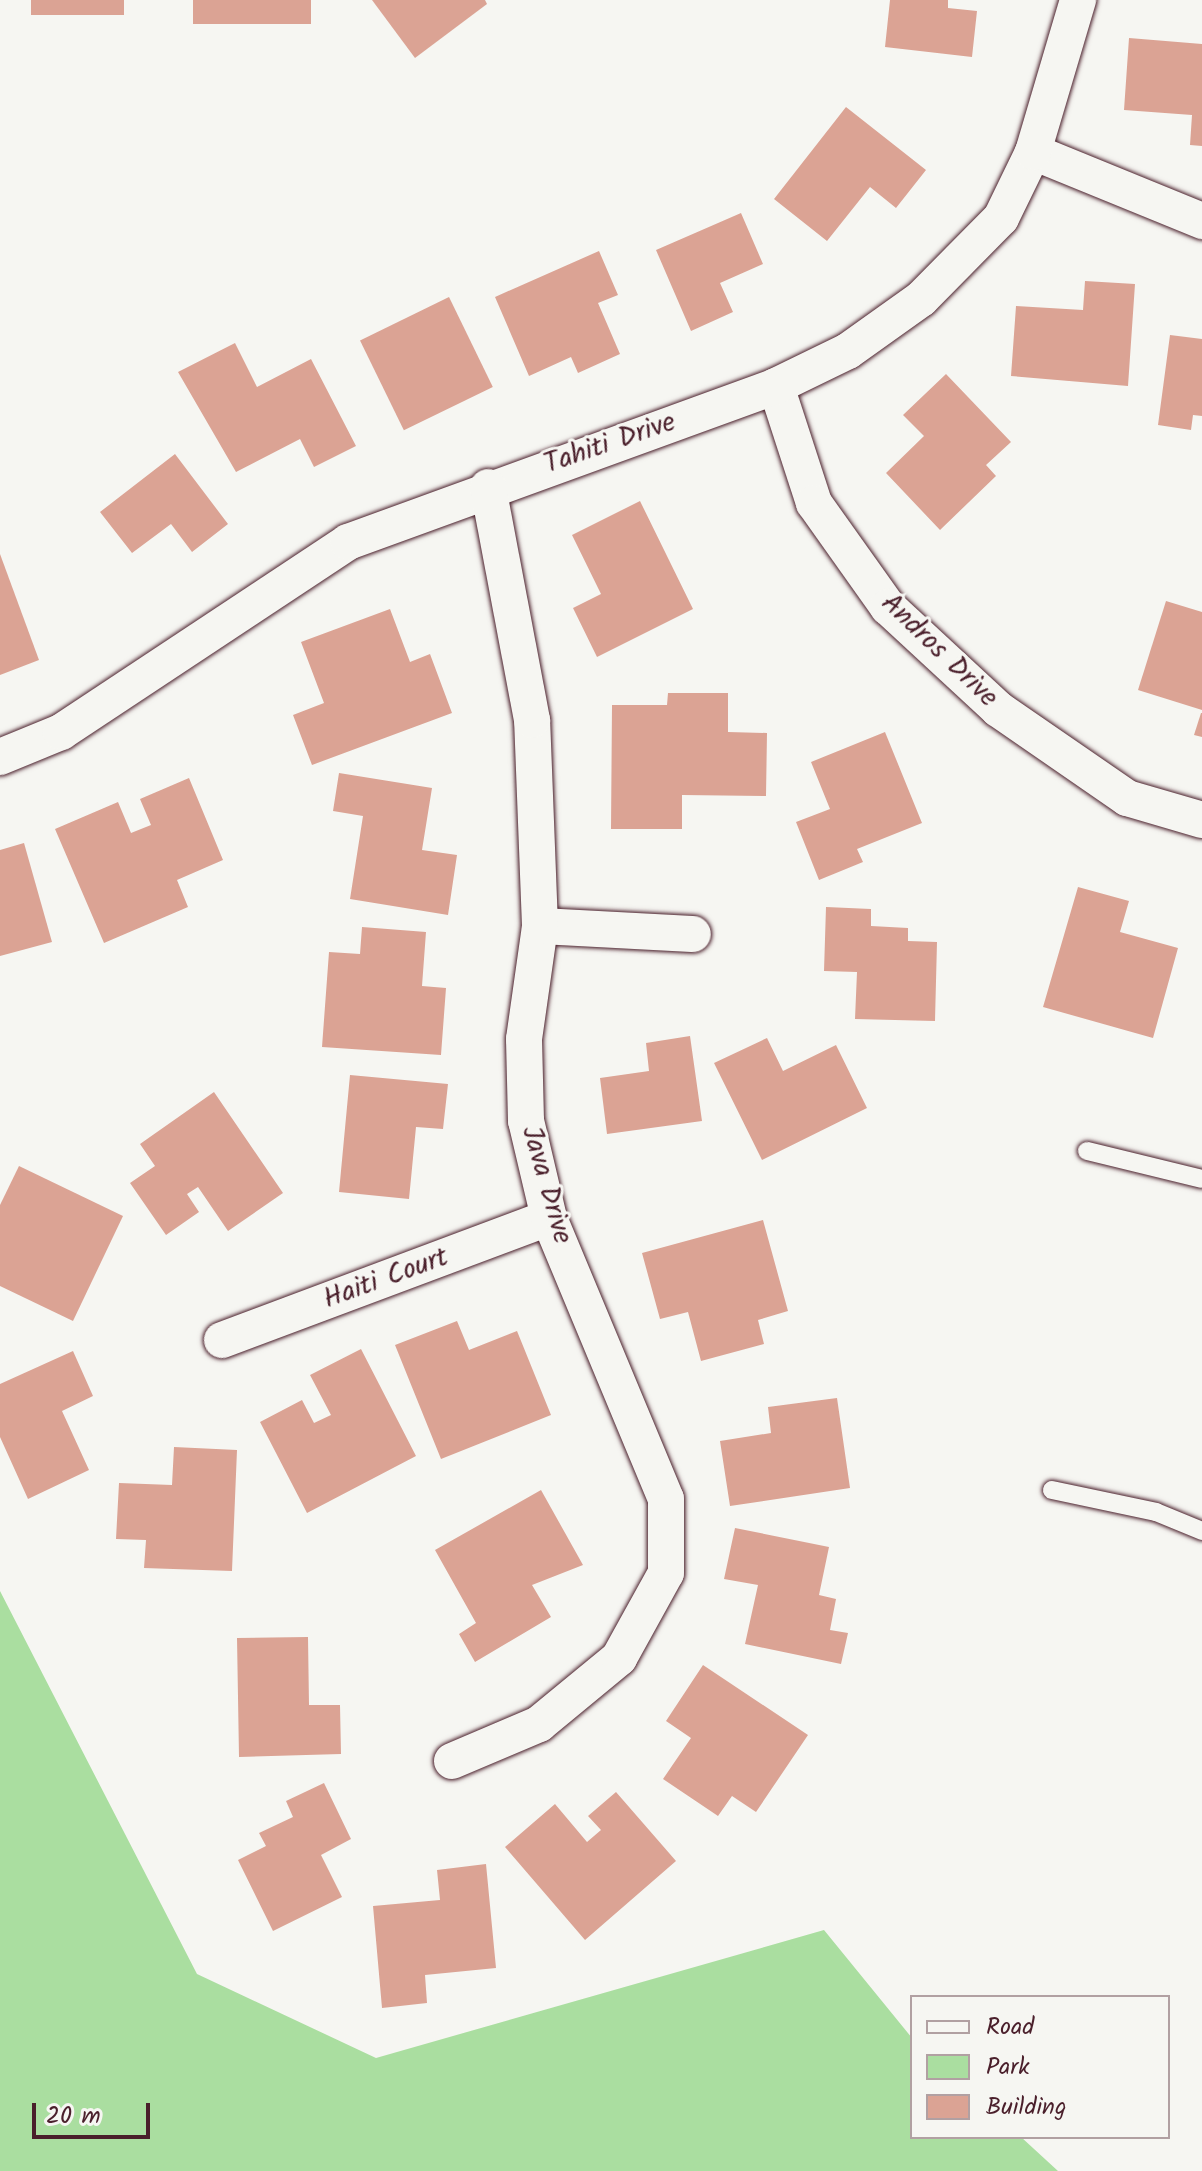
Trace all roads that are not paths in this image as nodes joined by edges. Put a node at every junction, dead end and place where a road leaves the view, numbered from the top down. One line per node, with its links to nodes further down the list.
1 (1078, 0): 2 (street, Tahiti Drive)
2 (1033, 152): 3 (street); 4 (street, Tahiti Drive)
3 (1202, 221)
4 (776, 386): 5 (street, Tahiti Drive); 7 (street, Andros Drive)
5 (488, 487): 6 (street, Tahiti Drive); 8 (street, Java Drive)
6 (0, 757)
7 (1202, 820)
8 (540, 926): 9 (street); 12 (street, Java Drive)
9 (693, 934)
10 (1087, 1151): 11 (lane)
11 (1202, 1179)
12 (549, 1218): 13 (street, Haiti Court); 16 (street, Java Drive)
13 (222, 1340)
14 (1052, 1490): 15 (lane)
15 (1202, 1531)
16 (452, 1761)

